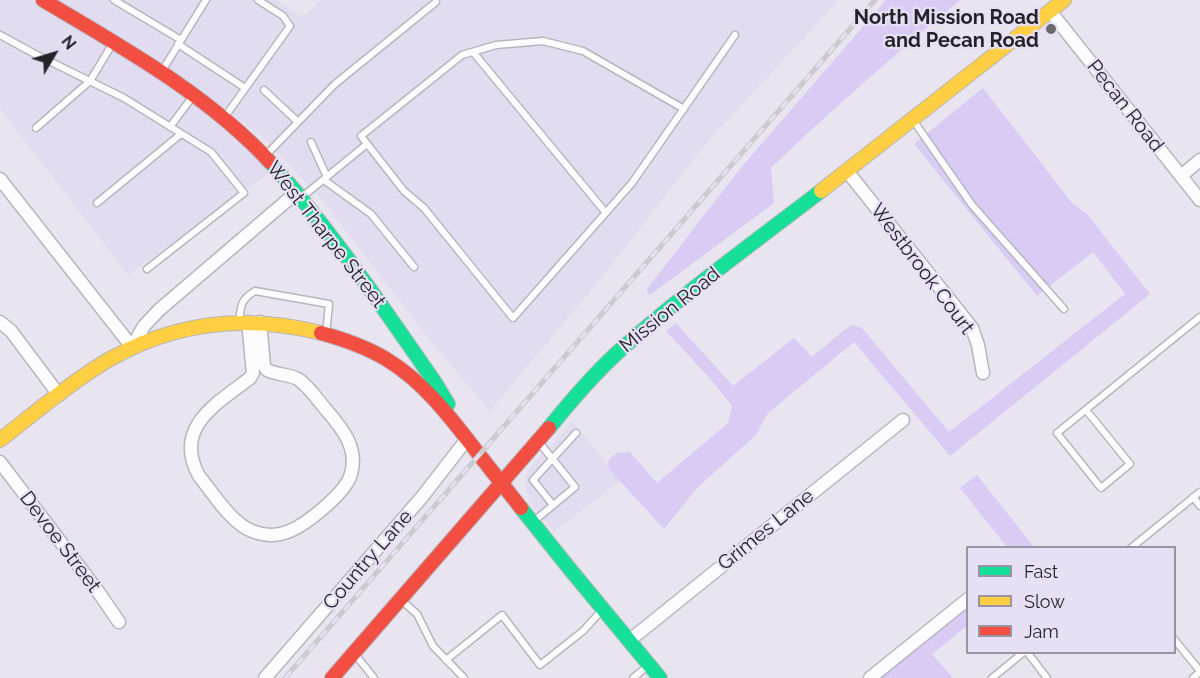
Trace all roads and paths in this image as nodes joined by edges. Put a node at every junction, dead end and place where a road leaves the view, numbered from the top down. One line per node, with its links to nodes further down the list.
1 (43, 0): 11 (main road, West Tharpe Street)
2 (114, 0): 10 (lane)
3 (206, 0): 10 (lane)
4 (258, 0): 15 (lane)
5 (1064, 0): 7 (main road, Mission Road)
6 (436, 2): 21 (lane)
7 (1050, 11): 20 (main road, Mission Road); 30 (street, Pecan Road)
8 (0, 34): 14 (lane)
9 (735, 35): 18 (lane)
10 (179, 42): 13 (lane); 15 (lane)
11 (113, 43): 13 (main road, West Tharpe Street); 14 (lane)
12 (473, 52): 18 (lane); 26 (lane); 36 (lane)
13 (161, 72): 17 (main road, West Tharpe Street)
14 (90, 81): 22 (lane); 23 (lane)
15 (245, 88): 19 (lane)
16 (264, 90): 21 (lane)
17 (194, 94): 19 (main road, West Tharpe Street); 22 (lane)
18 (684, 109): 36 (lane)
19 (224, 118): 27 (main road, West Tharpe Street)
20 (912, 120): 29 (main road, Mission Road); 39 (lane)
21 (298, 122): 27 (lane)
22 (170, 127): 24 (lane)
23 (36, 128)
24 (181, 134): 35 (lane); 38 (lane)
25 (311, 142): 31 (lane)
26 (367, 144): 31 (lane); 36 (lane)
27 (265, 156): 33 (main road, West Tharpe Street)
28 (1200, 160): 30 (street)
29 (847, 171): 48 (street, Westbrook Court); 55 (main road, Mission Road)
30 (1181, 176): 34 (street, Pecan Road)
31 (326, 178): 33 (lane); 37 (lane)
32 (0, 179): 45 (street)
33 (299, 195): 43 (main road, West Tharpe Street); 45 (street)
34 (1200, 200)
35 (97, 203)
36 (606, 213)
37 (414, 267)
38 (147, 269)
39 (1064, 309)
40 (1200, 317): 50 (lane)
41 (0, 322): 49 (street)
42 (249, 322): 44 (main road); 44 (lane); 45 (main road); 46 (street)
43 (399, 331): 47 (main road); 53 (main road, West Tharpe Street)
44 (326, 335): 47 (main road)
45 (132, 348): 49 (main road)
46 (258, 361): 46 (street)
47 (393, 364): 53 (main road)
48 (983, 373)
49 (59, 394): 54 (main road)
50 (1086, 410): 50 (lane)
51 (903, 420): 69 (street, Grimes Lane)
52 (576, 432): 56 (lane)
53 (467, 439): 58 (main road); 77 (street, Country Lane)
54 (0, 440)
55 (538, 441): 56 (lane); 58 (main road, Mission Road)
56 (552, 459): 61 (lane); 61 (lane)
57 (0, 462): 68 (street, Devoe Street)
58 (502, 483): 63 (main road); 65 (main road, Mission Road)
59 (1200, 492): 60 (lane)
60 (1193, 497): 62 (lane); 64 (lane)
61 (553, 505): 63 (lane)
62 (1200, 506)
63 (532, 522): 67 (main road)
64 (1133, 546)
65 (401, 599): 71 (main road, Mission Road); 74 (lane)
66 (966, 601): 83 (street)
67 (603, 608): 69 (main road); 74 (lane)
68 (119, 622)
69 (630, 640): 75 (main road)
70 (1176, 641): 76 (lane)
71 (354, 653): 78 (main road, Mission Road); 79 (lane)
72 (1022, 654): 84 (lane)
73 (1027, 654): 85 (lane)
74 (446, 660): 80 (lane)
75 (649, 665): 81 (lane); 82 (main road)
76 (1200, 671): 86 (lane)
77 (265, 678)
78 (332, 678)
79 (374, 678)
80 (464, 678)
81 (633, 678)
82 (660, 678)
83 (870, 678)
84 (992, 678)
85 (1047, 678)
86 (1193, 678)

